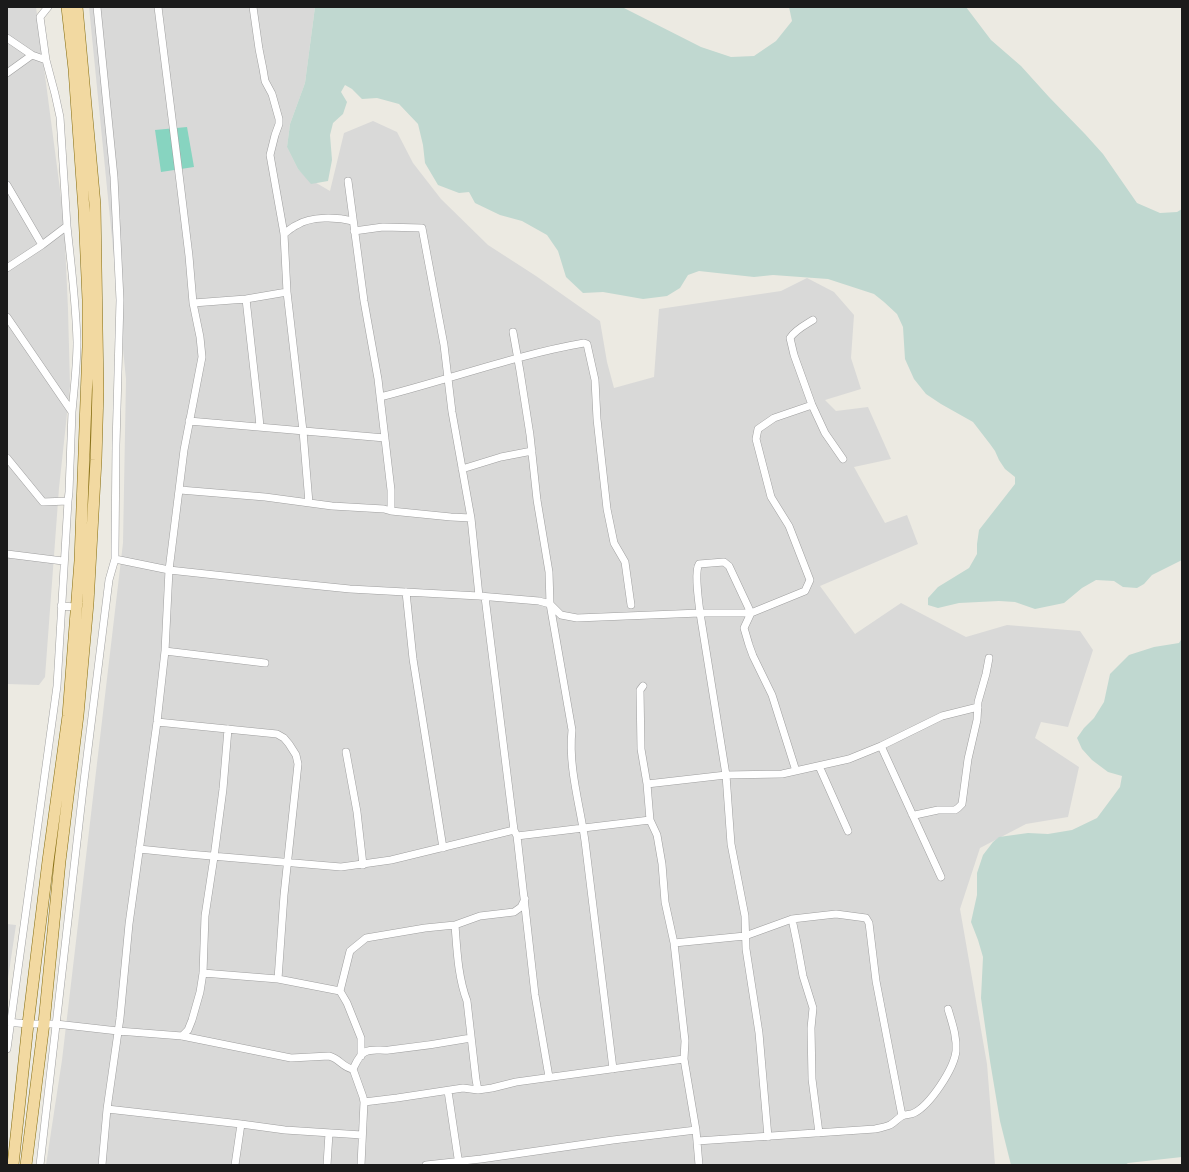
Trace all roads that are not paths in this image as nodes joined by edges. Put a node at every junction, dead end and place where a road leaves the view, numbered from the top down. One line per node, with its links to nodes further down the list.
1 (48, 7): 9 (street)
2 (67, 7): 52 (main road)
3 (78, 7): 89 (main road)
4 (97, 7): 44 (street)
5 (158, 7): 21 (street)
6 (253, 7): 16 (street)
7 (7, 39): 8 (street)
8 (32, 55): 9 (street); 10 (street)
9 (46, 60): 14 (street)
10 (7, 73)
11 (348, 181): 13 (street)
12 (7, 185): 17 (street)
13 (353, 221): 15 (street); 16 (street)
14 (67, 226): 17 (street); 29 (street)
15 (354, 231): 26 (street); 27 (street)
16 (284, 234): 19 (street)
17 (42, 245): 18 (street)
18 (7, 268)
19 (287, 292): 20 (street); 32 (street)
20 (246, 299): 21 (street); 31 (street)
21 (193, 303): 30 (street)
22 (7, 318): 29 (street)
23 (813, 320): 28 (street)
24 (513, 332): 25 (street)
25 (517, 358): 26 (street); 34 (street); 50 (street)
26 (448, 378): 27 (street); 37 (street)
27 (380, 397): 33 (street)
28 (812, 405): 36 (street); 54 (street)
29 (72, 412): 39 (street)
30 (190, 421): 31 (street); 38 (street)
31 (260, 427): 32 (street)
32 (303, 431): 33 (street); 40 (street)
33 (385, 438): 41 (street)
34 (532, 451): 37 (street); 49 (street)
35 (7, 458): 39 (street)
36 (843, 459)
37 (462, 469): 42 (street)
38 (180, 490): 40 (street); 46 (street)
39 (68, 501): 45 (street)
40 (309, 503): 41 (street)
41 (391, 512): 42 (street)
42 (472, 518): 48 (street)
43 (7, 554): 45 (street)
44 (114, 559): 46 (street); 91 (street)
45 (63, 561): 51 (street)
46 (169, 570): 47 (street); 55 (street)
47 (406, 592): 48 (street); 73 (street)
48 (482, 596): 49 (street); 72 (street)
49 (550, 604): 53 (street); 70 (street)
50 (631, 605)
51 (61, 606): 52 (street); 88 (street)
52 (76, 607): 90 (main road)
53 (700, 613): 54 (street); 54 (street); 66 (street)
54 (751, 613): 65 (street)
55 (165, 651): 57 (street); 60 (street)
56 (989, 658): 59 (street)
57 (265, 663)
58 (644, 686): 67 (street)
59 (978, 706): 62 (street); 68 (street)
60 (157, 722): 61 (street); 74 (street)
61 (228, 729): 75 (street); 76 (street)
62 (881, 746): 64 (street); 68 (street)
63 (346, 752): 77 (street)
64 (819, 766): 65 (street); 71 (street)
65 (796, 771): 66 (street)
66 (726, 776): 67 (street); 82 (street)
67 (647, 784): 69 (street)
68 (912, 814): 78 (street)
69 (650, 820): 70 (street); 83 (street)
70 (582, 828): 72 (street); 99 (street)
71 (848, 831)
72 (515, 833): 73 (street); 79 (street)
73 (444, 848): 77 (street)
74 (139, 849): 75 (street); 92 (street)
75 (214, 857): 76 (street); 84 (street)
76 (288, 863): 77 (street); 85 (street)
77 (363, 865)
78 (940, 877)
79 (525, 900): 81 (street); 100 (street)
80 (792, 919): 82 (street); 105 (street); 109 (street)
81 (455, 925): 86 (street); 94 (street)
82 (745, 936): 83 (street); 111 (street)
83 (674, 943): 97 (street)
84 (203, 973): 85 (street); 93 (street)
85 (278, 979): 86 (street)
86 (340, 991): 96 (street)
87 (948, 1009): 105 (street)
88 (8, 1022): 90 (street); 95 (street)
89 (44, 1023): 90 (street); 91 (street); 116 (main road)
90 (28, 1024): 115 (main road)
91 (56, 1024): 92 (street); 117 (street)
92 (118, 1031): 93 (street); 104 (street)
93 (182, 1036): 98 (street)
94 (471, 1038): 96 (street); 101 (street)
95 (7, 1049)
96 (361, 1056): 98 (street)
97 (684, 1059): 99 (street); 107 (street)
98 (353, 1069): 103 (street)
99 (613, 1069): 100 (street)
100 (549, 1077): 101 (street)
101 (478, 1090): 102 (street)
102 (448, 1091): 103 (street); 113 (street)
103 (364, 1102): 110 (street)
104 (107, 1109): 106 (street); 118 (street)
105 (902, 1116): 109 (street)
106 (241, 1124): 108 (street); 119 (street)
107 (696, 1130): 112 (street); 113 (street)
108 (329, 1133): 110 (street); 120 (street)
109 (819, 1133): 111 (street)
110 (362, 1135): 121 (street)
111 (768, 1137): 112 (street)
112 (697, 1141): 122 (street)
113 (458, 1163): 114 (street)
114 (426, 1164)
115 (13, 1165)
116 (26, 1165)
117 (40, 1165)
118 (102, 1165)
119 (235, 1165)
120 (327, 1165)
121 (361, 1165)
122 (699, 1165)

